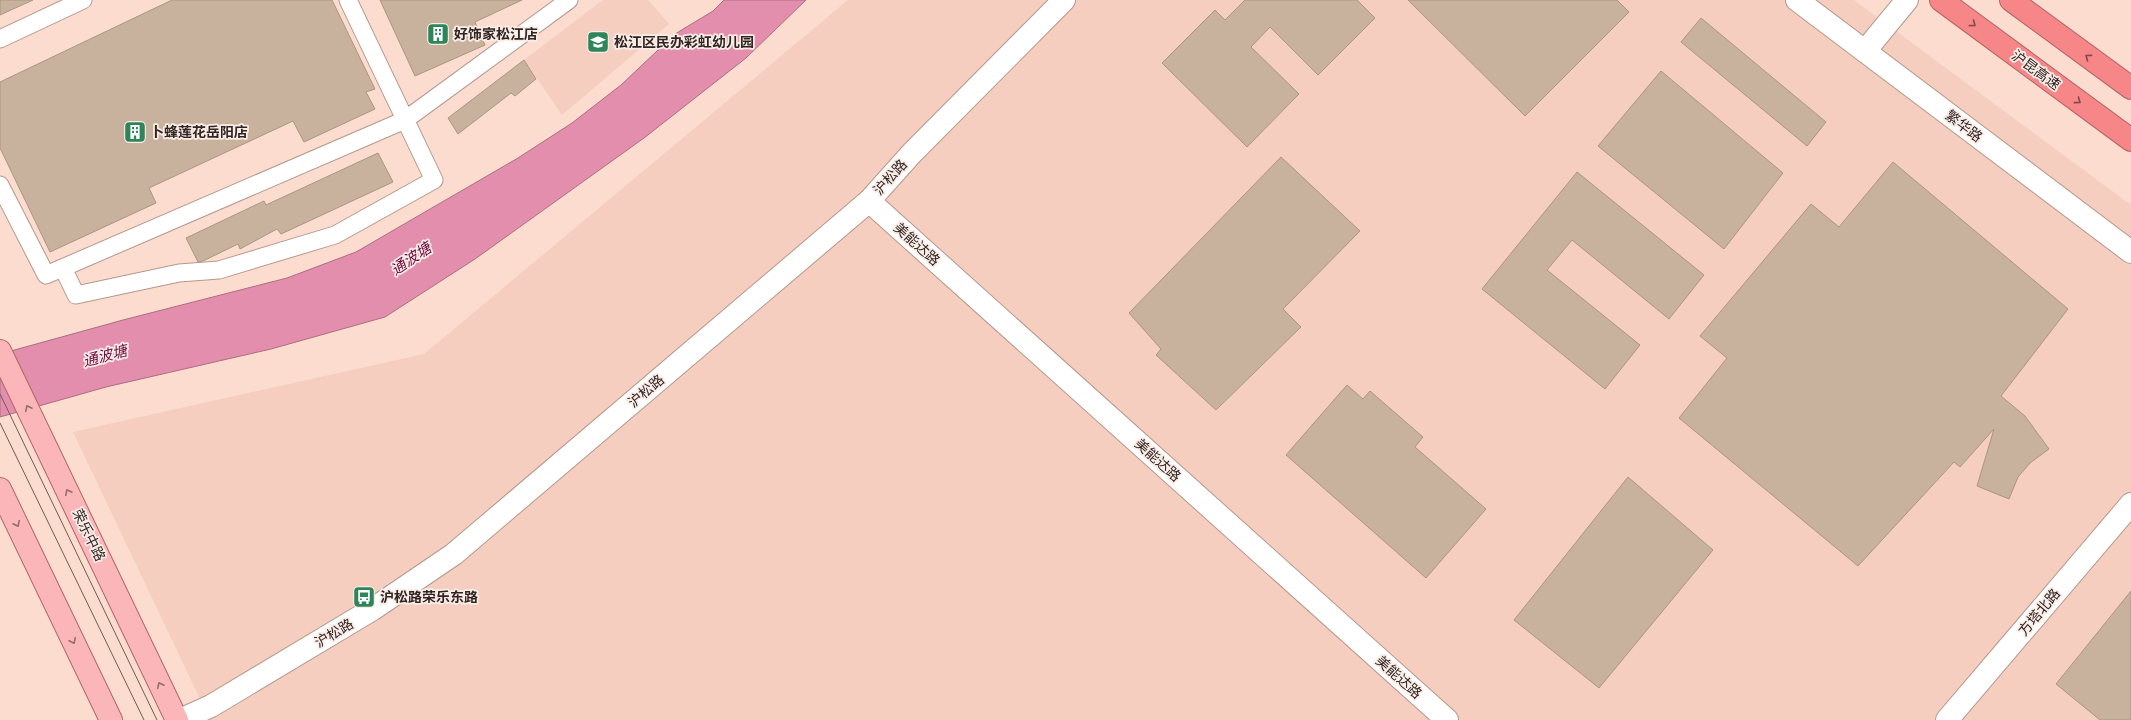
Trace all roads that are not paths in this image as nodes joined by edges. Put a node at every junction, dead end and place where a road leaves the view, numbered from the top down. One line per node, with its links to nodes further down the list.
1 (83, 0): 9 (street)
2 (348, 0): 12 (street)
3 (569, 0): 12 (street)
4 (1064, 0): 15 (main road, 沪松路)
5 (1797, 0): 10 (main road, 繁华路)
6 (1907, 0): 10 (main road)
7 (1941, 0): 13 (highway, 沪昆高速, one-way to 13)
8 (2011, 0): 11 (highway, one-way to 8)
9 (0, 39)
10 (1864, 51): 16 (main road, 繁华路)
11 (2131, 88)
12 (405, 120): 17 (street); 17 (street)
13 (2131, 140)
14 (0, 185): 17 (street)
15 (869, 201): 23 (main road, 沪松路); 24 (main road, 美能达路)
16 (2131, 252)
17 (63, 268)
18 (0, 351): 22 (main road, 荣乐中路, one-way to 18)
19 (0, 488): 21 (main road, one-way to 21)
20 (2131, 504): 25 (main road, 方塔北路)
21 (111, 720)
22 (177, 720)
23 (180, 720)
24 (1447, 720)
25 (1947, 720)

